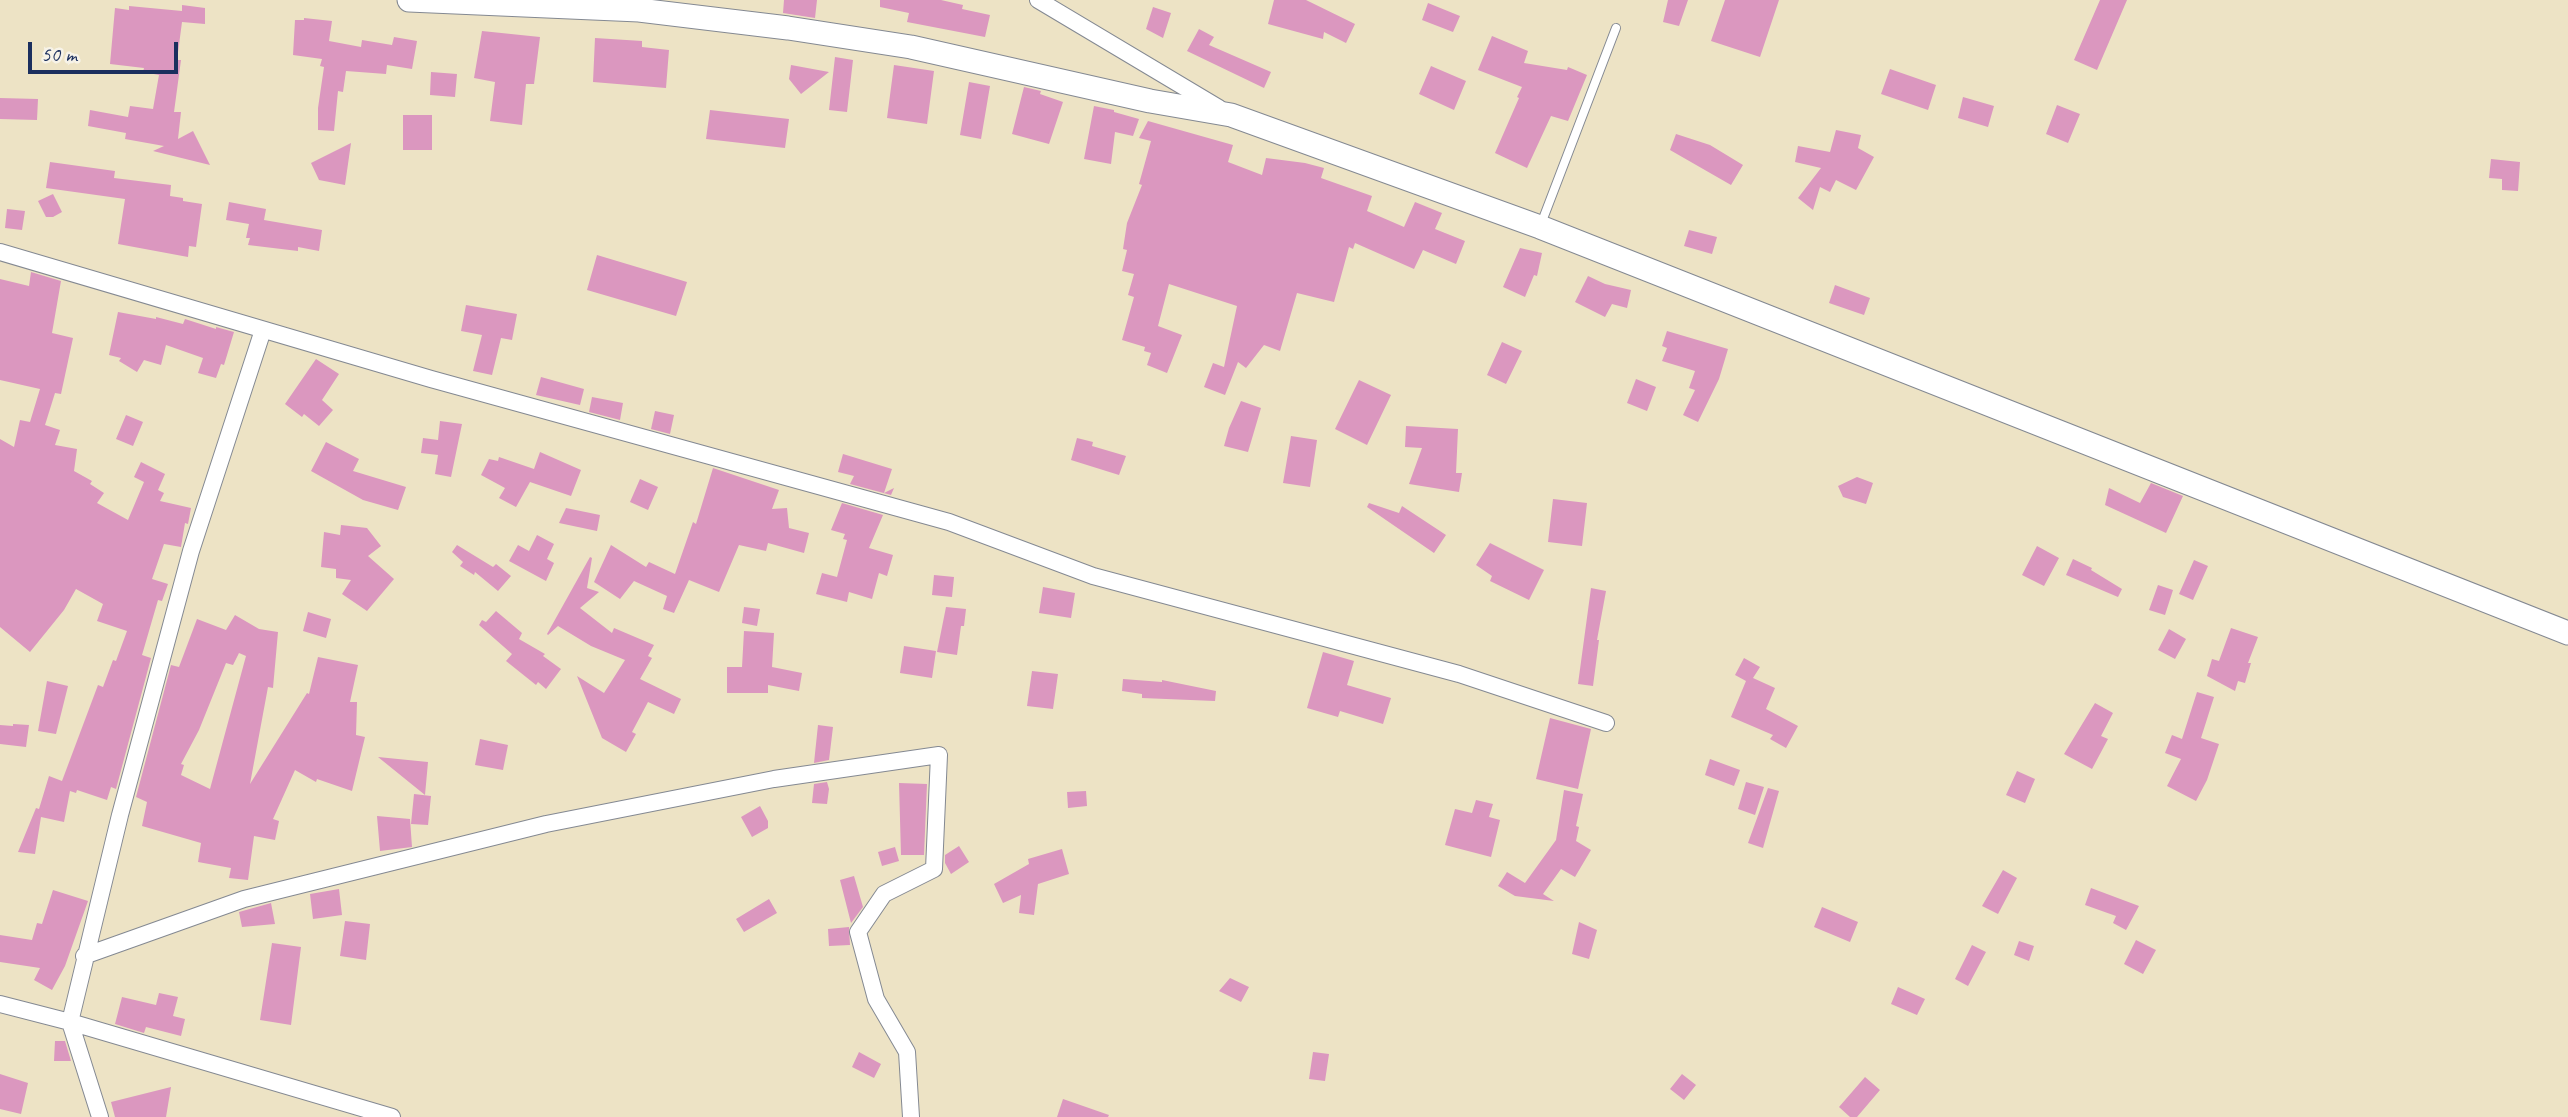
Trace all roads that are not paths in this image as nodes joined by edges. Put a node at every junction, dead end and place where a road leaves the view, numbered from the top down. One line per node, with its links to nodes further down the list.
1 (409, 0): 4 (main road)
2 (1038, 0): 4 (street)
3 (1616, 28): 5 (lane)
4 (1231, 115): 5 (main road)
5 (1540, 227): 8 (main road)
6 (0, 253): 7 (street)
7 (263, 330): 9 (street); 10 (street)
8 (2568, 634)
9 (1606, 723)
10 (84, 956): 12 (street); 15 (street)
11 (0, 1004): 12 (street)
12 (70, 1022): 13 (street); 14 (street)
13 (100, 1117)
14 (392, 1117)
15 (911, 1117)

